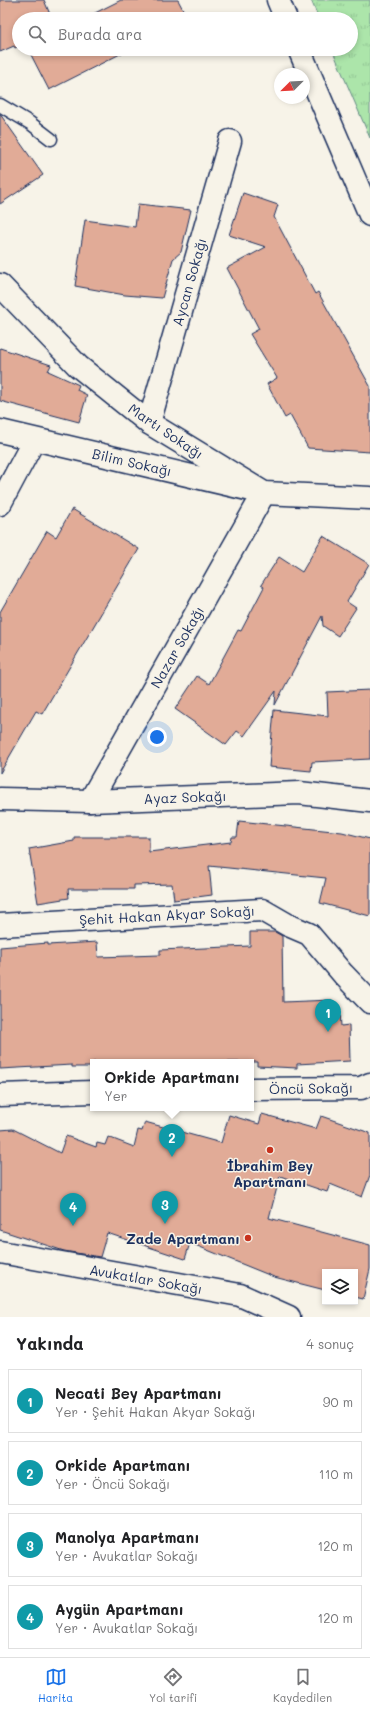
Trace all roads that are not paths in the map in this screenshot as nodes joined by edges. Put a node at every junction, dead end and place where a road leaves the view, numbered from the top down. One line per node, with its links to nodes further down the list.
1 (278, 0): 2 (street)
2 (283, 12)
3 (302, 56): 7 (street)
4 (0, 105): 5 (lane)
5 (51, 139)
6 (230, 141): 9 (street, Aycan Sokağı)
7 (370, 214)
8 (0, 285): 9 (street, Martı Sokağı)
9 (149, 423): 12 (street, Martı Sokağı)
10 (0, 431): 11 (street, Bilim Sokağı)
11 (34, 440): 12 (street, Bilim Sokağı); 14 (street)
12 (264, 493): 13 (street, Martı Sokağı); 16 (street, Nazar Sokağı)
13 (370, 498)
14 (0, 504)
15 (0, 799): 16 (street, Ayaz Sokağı)
16 (90, 801): 17 (street, Ayaz Sokağı)
17 (370, 801)
18 (0, 925): 19 (street, Şehit Hakan Akyar Sokağı)
19 (370, 1002)
20 (370, 1084): 21 (street, Öncü Sokağı)
21 (254, 1089)
22 (90, 1092): 23 (street)
23 (0, 1095)
24 (0, 1252): 25 (street, Avukatlar Sokağı)
25 (289, 1317)

